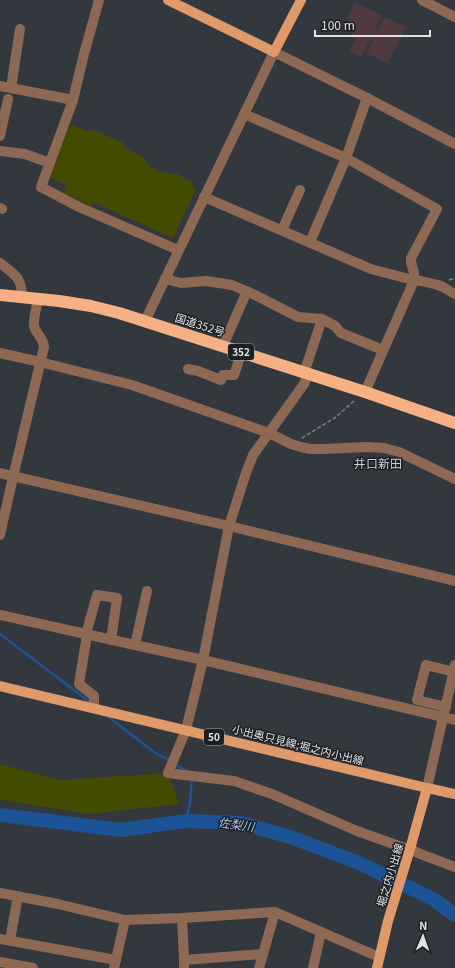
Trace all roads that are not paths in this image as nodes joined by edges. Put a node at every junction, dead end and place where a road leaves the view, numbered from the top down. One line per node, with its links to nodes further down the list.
1 (99, 0): 12 (street)
2 (168, 0): 7 (main road)
3 (301, 0): 7 (main road)
4 (422, 0): 5 (street)
5 (455, 17)
6 (20, 29): 9 (street)
7 (274, 52): 10 (street); 13 (street)
8 (0, 86): 9 (street)
9 (11, 88): 12 (street)
10 (367, 98): 15 (street); 17 (street)
11 (8, 99): 14 (street)
12 (73, 100): 18 (street)
13 (244, 114): 17 (street); 20 (street)
14 (0, 136)
15 (455, 144)
16 (0, 150): 18 (street)
17 (346, 158): 22 (street); 26 (street)
18 (50, 163): 23 (street)
19 (300, 190): 21 (street)
20 (204, 197): 21 (street); 23 (street)
21 (282, 230): 22 (street)
22 (310, 242): 26 (street)
23 (178, 250): 25 (street)
24 (0, 263): 30 (street)
25 (165, 278): 27 (street); 33 (street)
26 (413, 280): 28 (street); 35 (street)
27 (247, 291): 32 (street); 34 (street)
28 (455, 294)
29 (0, 296): 30 (highway, 国道352号 / 352)
30 (22, 298): 31 (highway, 国道352号 / 352)
31 (38, 299): 33 (highway, 国道352号 / 352); 38 (street)
32 (322, 319): 35 (street); 40 (street)
33 (145, 321): 34 (highway, 国道352号 / 352)
34 (223, 346): 40 (highway, 国道352号 / 352)
35 (383, 350): 41 (street)
36 (0, 353): 38 (street)
37 (240, 357): 39 (street)
38 (40, 362): 43 (street); 45 (street)
39 (188, 369)
40 (306, 373): 41 (highway, 国道352号 / 352); 43 (street)
41 (362, 392): 42 (highway, 国道352号 / 352)
42 (455, 423)
43 (269, 432): 46 (street); 47 (street)
44 (0, 474): 45 (street)
45 (13, 477): 47 (street); 48 (street)
46 (455, 479)
47 (229, 526): 49 (street); 55 (street)
48 (0, 535)
49 (455, 581)
50 (147, 591): 54 (street)
51 (0, 615): 52 (street)
52 (86, 635): 53 (street); 53 (street); 59 (street)
53 (111, 640): 54 (street)
54 (135, 646): 55 (street)
55 (204, 660): 60 (street); 62 (street)
56 (454, 668): 58 (street); 58 (street)
57 (0, 686): 59 (main road, 小出奥只見線;堀之内小出線 / 50)
58 (446, 707): 60 (street)
59 (94, 708): 62 (main road, 小出奥只見線;堀之内小出線 / 50)
60 (443, 717): 61 (street); 63 (street)
61 (455, 720)
62 (186, 730): 63 (main road, 小出奥只見線;堀之内小出線 / 50); 65 (street)
63 (427, 788): 64 (main road, 50); 65 (main road, 堀之内小出線)
64 (455, 794)
65 (412, 852): 66 (street); 75 (main road, 堀之内小出線)
66 (455, 868)
67 (0, 893): 68 (street)
68 (18, 896): 71 (street); 73 (street)
69 (275, 912): 70 (street); 72 (street); 74 (street)
70 (182, 918): 71 (street); 78 (street)
71 (125, 920): 77 (street)
72 (321, 932): 75 (street); 81 (street)
73 (5, 940): 77 (street)
74 (263, 954): 78 (street); 80 (street)
75 (379, 957): 82 (main road, 堀之内小出線)
76 (0, 962): 79 (street)
77 (115, 964)
78 (184, 964)
79 (33, 968)
80 (259, 968)
81 (313, 968)
82 (377, 968)

